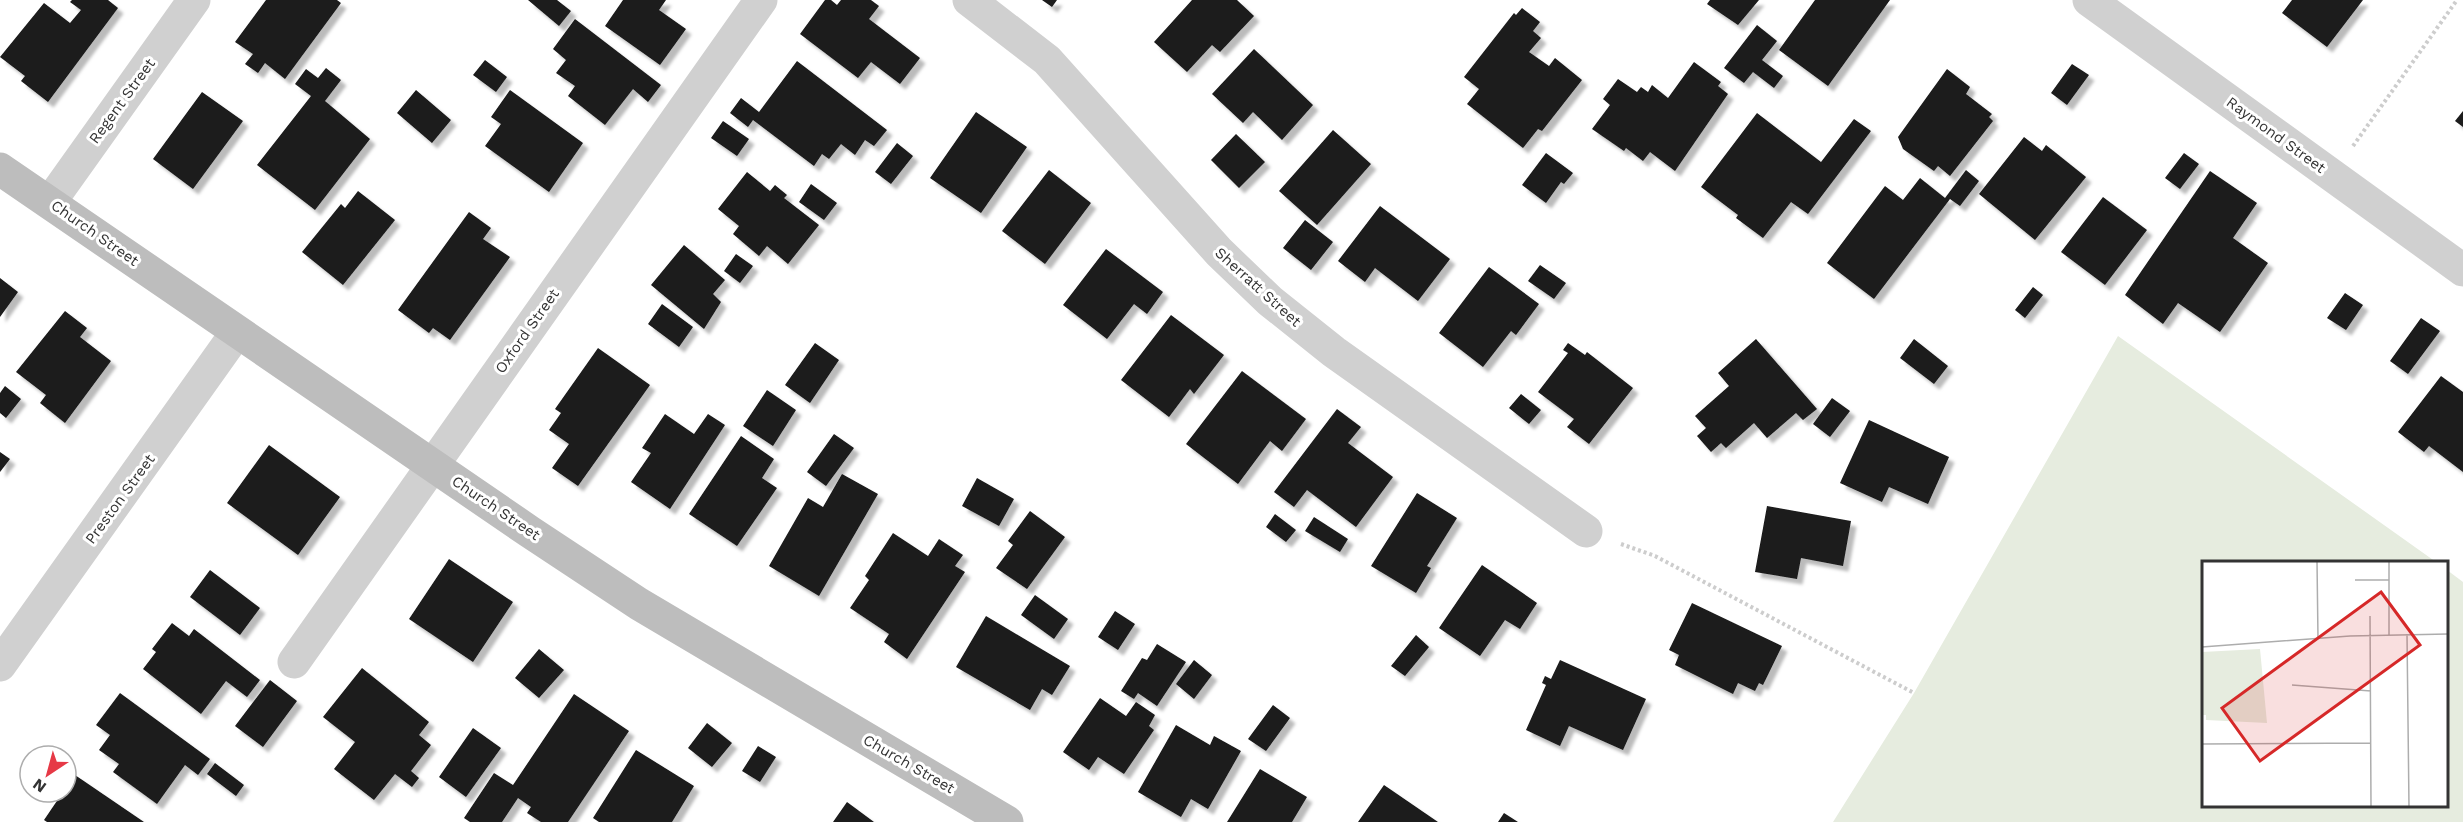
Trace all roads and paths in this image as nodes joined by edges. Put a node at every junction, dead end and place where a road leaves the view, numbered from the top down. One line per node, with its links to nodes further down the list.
1 (194, 0): 8 (street, Regent Street)
2 (761, 0): 11 (street, Oxford Street)
3 (969, 0): 12 (street, Sherratt Street)
4 (2089, 0): 7 (street, Raymond Street)
5 (2457, 0): 7 (path)
6 (0, 169): 8 (street, Church Street)
7 (2332, 175): 9 (street, Raymond Street)
8 (50, 202): 10 (street, Church Street)
9 (2463, 270)
10 (237, 332): 11 (street, Church Street); 14 (street, Preston Street)
11 (432, 465): 13 (street, Oxford Street); 16 (street, Church Street)
12 (1586, 531): 15 (path)
13 (294, 662)
14 (0, 665)
15 (1914, 693)
16 (995, 819)

